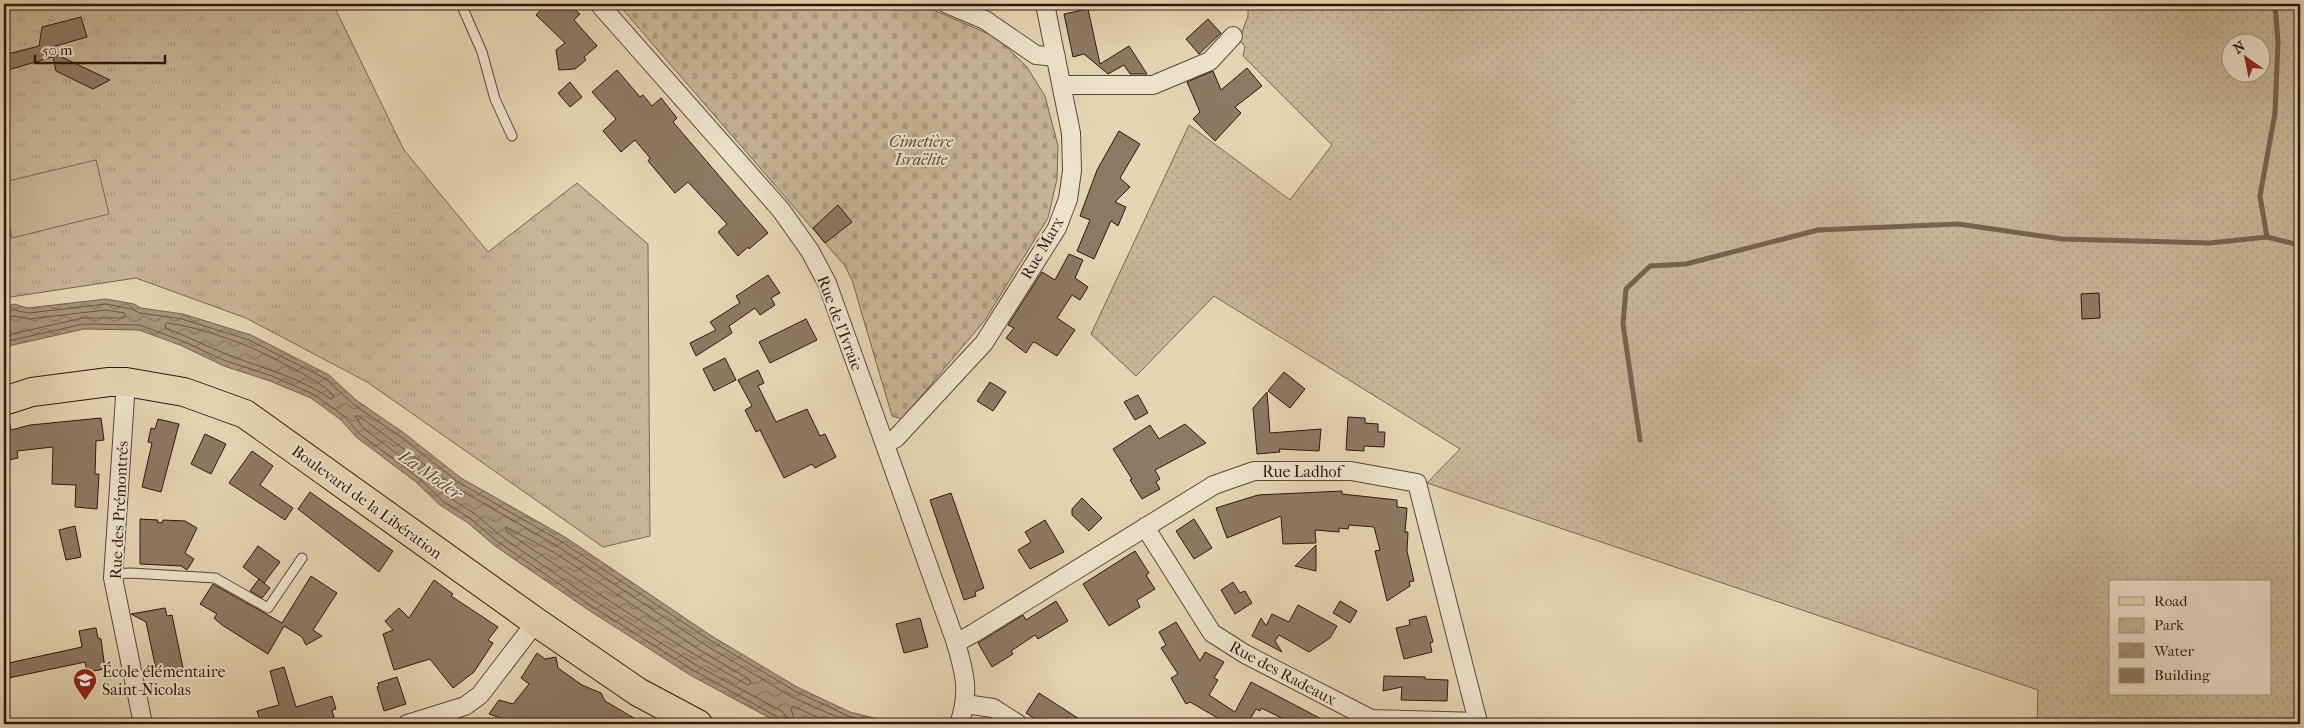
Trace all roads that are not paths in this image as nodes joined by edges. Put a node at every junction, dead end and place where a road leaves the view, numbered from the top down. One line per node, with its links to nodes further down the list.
1 (462, 4): 9 (lane)
2 (599, 4): 12 (street, Rue de l'Ivraie)
3 (947, 4): 5 (street)
4 (1045, 4): 7 (street, Rue Marx)
5 (978, 10): 7 (street)
6 (1233, 36): 8 (street)
7 (1056, 57): 8 (street, Rue Marx)
8 (1062, 85): 12 (street, Rue Marx)
9 (512, 136)
10 (126, 382): 11 (main road, Boulevard de la Libération); 15 (street, Rue des Prémontrés); 16 (main road, Boulevard de la Libération)
11 (4, 401)
12 (885, 444): 17 (street, Rue de l'Ivraie)
13 (1145, 527): 17 (street, Rue Ladhof); 19 (street, Rue des Radeaux); 19 (street, Rue Ladhof)
14 (302, 558): 15 (lane)
15 (113, 574): 21 (street, Rue des Prémontrés)
16 (536, 622): 22 (street); 23 (main road, Boulevard de la Libération)
17 (956, 643): 18 (street, Rue de l'Ivraie)
18 (965, 704): 20 (street, Rue de l'Ivraie); 24 (street)
19 (1478, 722)
20 (960, 723)
21 (143, 724)
22 (407, 724)
23 (698, 724)
24 (1018, 724)

